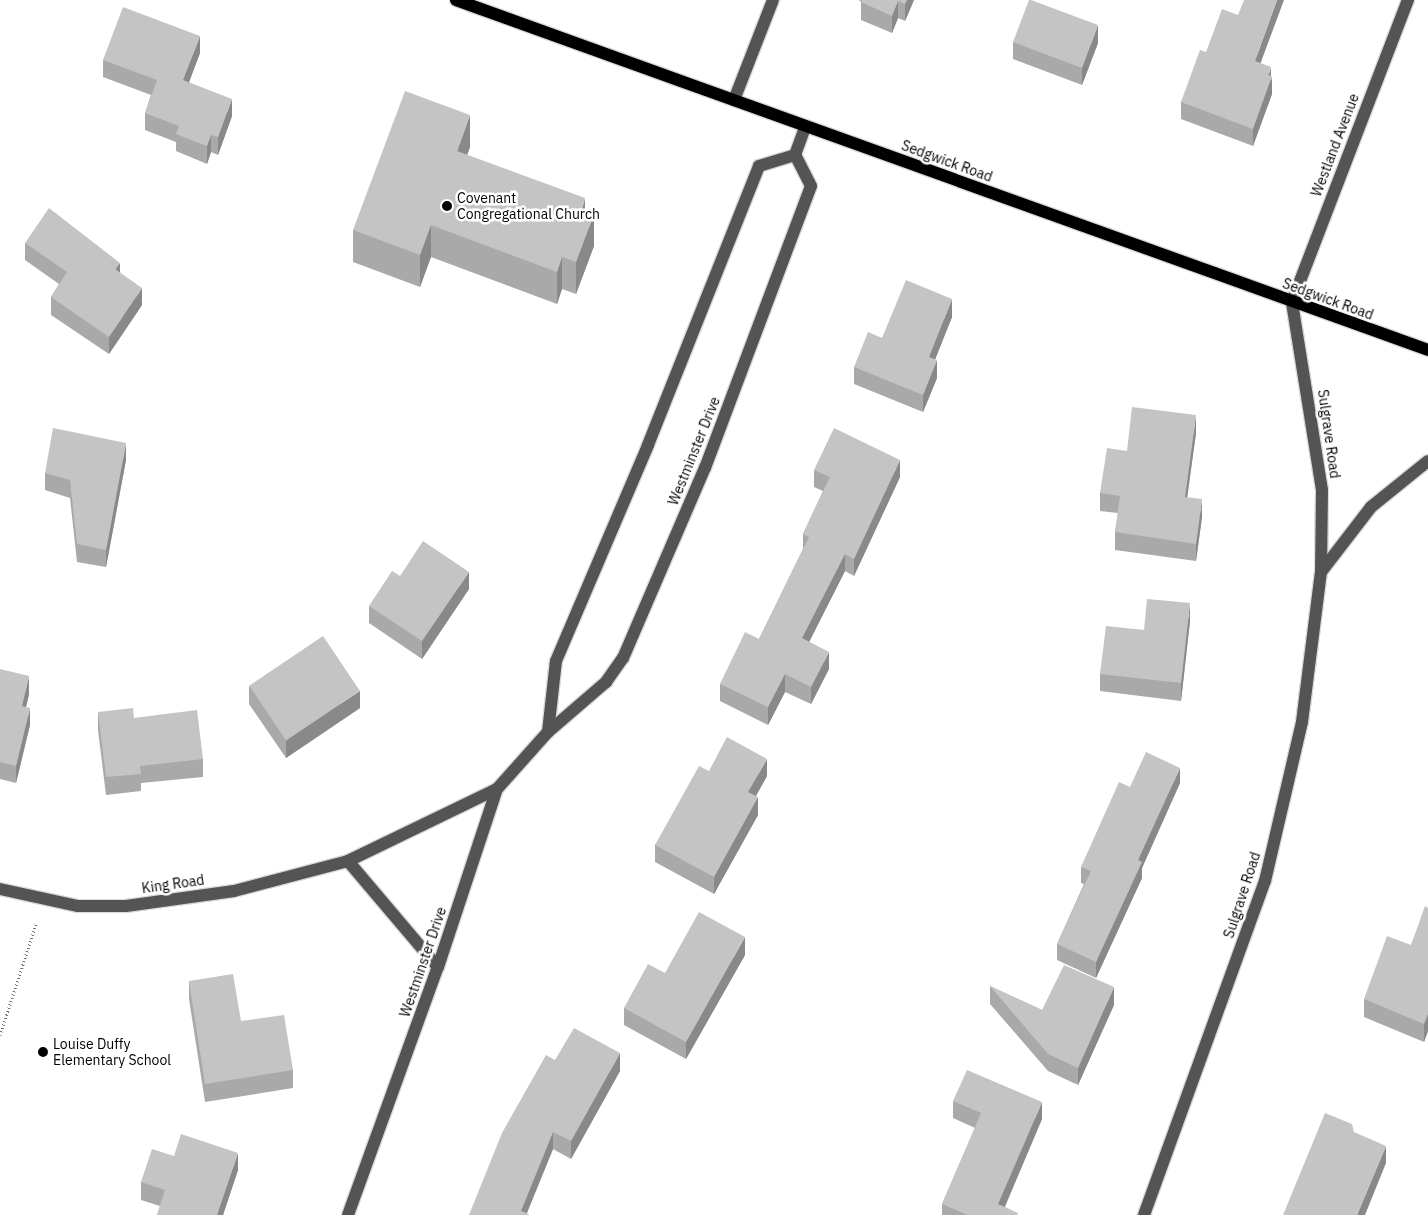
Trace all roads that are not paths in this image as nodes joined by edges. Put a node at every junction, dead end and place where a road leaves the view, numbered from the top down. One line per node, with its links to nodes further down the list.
1 (456, 0): 4 (main road, Sedgwick Road)
2 (773, 0): 4 (street)
3 (1408, 0): 7 (street, Westland Avenue)
4 (734, 100): 5 (main road, Sedgwick Road)
5 (805, 127): 6 (street); 7 (main road, Sedgwick Road)
6 (795, 156): 11 (street); 11 (street, Westminster Drive)
7 (1292, 302): 8 (main road, Sedgwick Road); 10 (street, Sulgrave Road)
8 (1428, 350)
9 (1428, 461): 10 (street)
10 (1321, 572): 17 (street, Sulgrave Road)
11 (548, 732): 12 (street, Westminster Drive)
12 (497, 789): 13 (street, King Road); 15 (street, Westminster Drive)
13 (348, 861): 14 (street, King Road); 15 (street)
14 (0, 889)
15 (438, 967): 16 (street, Westminster Drive)
16 (348, 1215)
17 (1144, 1215)

